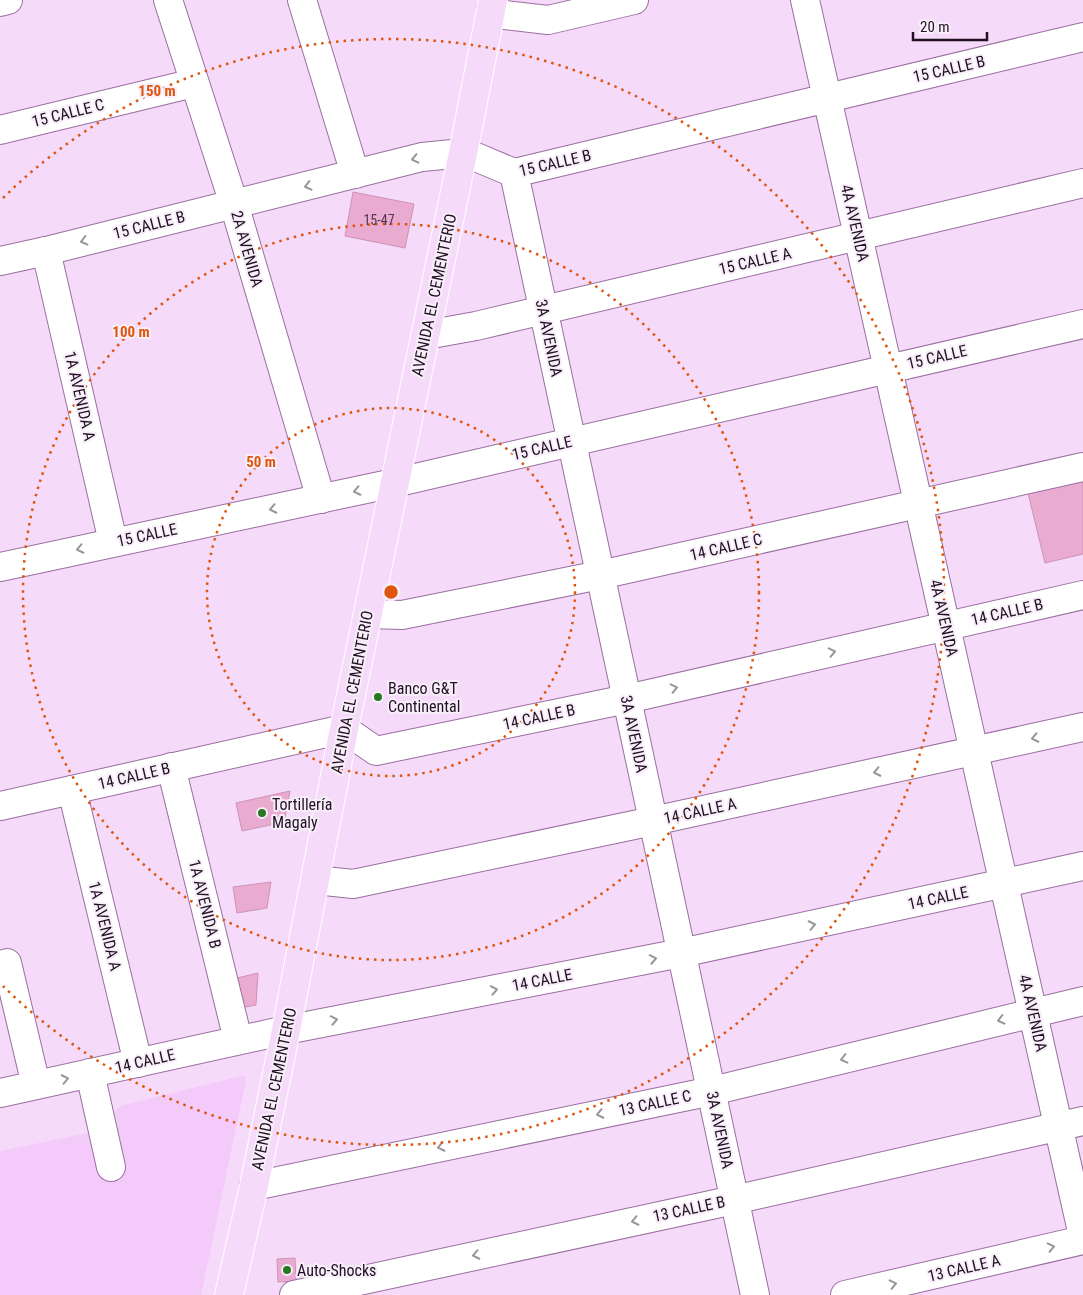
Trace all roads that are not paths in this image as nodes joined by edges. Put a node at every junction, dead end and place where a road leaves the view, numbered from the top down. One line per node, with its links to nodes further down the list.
1 (8, 0): 6 (street)
2 (168, 0): 9 (street, 2A AVENIDA)
3 (302, 0): 14 (street)
4 (634, 0): 7 (street)
5 (805, 0): 10 (street, 4A AVENIDA)
6 (0, 2)
7 (492, 5): 12 (main road, AVENIDA EL CEMENTERIO)
8 (1083, 37): 10 (street, 15 CALLE B)
9 (194, 83): 11 (street, 15 CALLE C); 16 (street, 2A AVENIDA)
10 (827, 98): 13 (street, 15 CALLE B); 17 (street, 4A AVENIDA)
11 (0, 130)
12 (463, 153): 13 (street, 15 CALLE B); 14 (street, 15 CALLE B, one-way to 14); 22 (main road, AVENIDA EL CEMENTERIO)
13 (514, 173): 20 (street, 3A AVENIDA)
14 (355, 174): 16 (street, 15 CALLE B, one-way to 16)
15 (1083, 184): 17 (street, 15 CALLE A)
16 (234, 204): 18 (street, 15 CALLE B, one-way to 18); 27 (street, 2A AVENIDA)
17 (858, 236): 20 (street, 15 CALLE A); 23 (street, 4A AVENIDA)
18 (46, 251): 19 (street, 15 CALLE B); 29 (street, 1A AVENIDA A)
19 (0, 260)
20 (543, 311): 22 (street, 15 CALLE A); 24 (street, 3A AVENIDA)
21 (1083, 324): 23 (street, 15 CALLE)
22 (426, 335): 26 (main road, AVENIDA EL CEMENTERIO)
23 (888, 369): 24 (street, 15 CALLE); 28 (street, 4A AVENIDA)
24 (571, 441): 26 (street, 15 CALLE); 31 (street, 3A AVENIDA)
25 (1083, 467): 28 (street, 14 CALLE C)
26 (394, 483): 27 (street, 15 CALLE, one-way to 27); 33 (main road, AVENIDA EL CEMENTERIO)
27 (321, 499): 29 (street, 15 CALLE, one-way to 29)
28 (918, 504): 31 (street, 14 CALLE C); 34 (street, 4A AVENIDA)
29 (113, 542): 30 (street, 15 CALLE, one-way to 30)
30 (0, 567)
31 (600, 575): 33 (street, 14 CALLE C); 35 (street, 3A AVENIDA)
32 (1083, 595): 34 (street, 14 CALLE B)
33 (368, 614): 37 (main road, AVENIDA EL CEMENTERIO)
34 (946, 626): 35 (street, 14 CALLE B, one-way to 34); 38 (street, 4A AVENIDA)
35 (626, 699): 37 (street, 14 CALLE B); 42 (street, 3A AVENIDA)
36 (1083, 727): 38 (street, 14 CALLE A, one-way to 38)
37 (344, 729): 39 (street, 14 CALLE B); 44 (main road, AVENIDA EL CEMENTERIO)
38 (974, 751): 42 (street, 14 CALLE A, one-way to 42); 45 (street, 4A AVENIDA)
39 (171, 767): 40 (street, 14 CALLE B); 51 (street, 1A AVENIDA B)
40 (72, 790): 41 (street, 14 CALLE B); 52 (street, 1A AVENIDA A)
41 (0, 806)
42 (653, 822): 44 (street, 14 CALLE A); 46 (street, 3A AVENIDA)
43 (1083, 866): 45 (street, 14 CALLE)
44 (316, 880): 50 (main road, AVENIDA EL CEMENTERIO)
45 (1004, 883): 46 (street, 14 CALLE, one-way to 45); 49 (street, 4A AVENIDA)
46 (681, 953): 50 (street, 14 CALLE, one-way to 46); 55 (street, 3A AVENIDA)
47 (7, 963): 54 (street)
48 (1083, 1002): 49 (street, 13 CALLE C)
49 (1033, 1013): 55 (street, 13 CALLE C, one-way to 55); 57 (street, 4A AVENIDA)
50 (286, 1030): 51 (street, 14 CALLE); 59 (main road, AVENIDA EL CEMENTERIO)
51 (238, 1040): 52 (street, 14 CALLE)
52 (138, 1063): 53 (street, 14 CALLE)
53 (90, 1073): 54 (street, 14 CALLE, one-way to 53); 58 (street)
54 (36, 1085): 56 (street, 14 CALLE)
55 (712, 1091): 59 (street, 13 CALLE C, one-way to 59); 60 (street, 3A AVENIDA)
56 (0, 1093)
57 (1071, 1124): 60 (street, 13 CALLE B); 61 (street, 4A AVENIDA)
58 (111, 1167)
59 (254, 1186): 63 (main road, AVENIDA EL CEMENTERIO)
60 (734, 1200): 64 (street, 13 CALLE B, one-way to 64); 65 (street, 3A AVENIDA)
61 (1083, 1236)
62 (1083, 1240): 66 (street, 13 CALLE A, one-way to 62)
63 (229, 1295)
64 (294, 1295)
65 (755, 1295)
66 (845, 1295)

